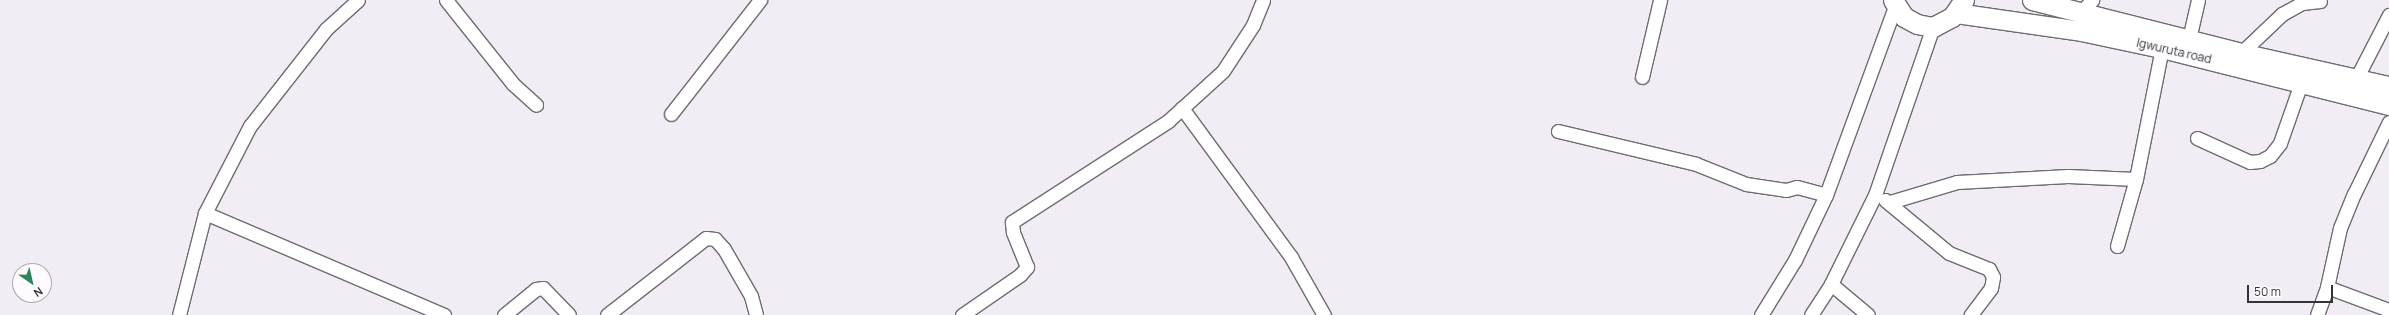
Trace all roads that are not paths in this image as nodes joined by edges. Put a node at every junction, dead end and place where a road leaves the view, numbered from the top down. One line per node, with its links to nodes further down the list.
1 (358, 0): 32 (street)
2 (446, 0): 21 (street)
3 (760, 0): 24 (street)
4 (1263, 0): 23 (street)
5 (1660, 0): 17 (street)
6 (2032, 0): 10 (main road, Igwuruta road)
7 (2198, 0): 14 (street)
8 (2320, 1): 16 (street)
9 (1889, 2): 13 (main road); 29 (street)
10 (2086, 6): 14 (main road, Igwuruta road)
11 (1960, 7): 13 (main road); 15 (main road, Igwuruta road)
12 (2389, 15): 18 (street)
13 (1933, 27): 30 (street)
14 (2189, 39): 16 (main road, Igwuruta road)
15 (2162, 48): 19 (main road, Igwuruta road); 28 (street)
16 (2241, 52): 18 (main road, Igwuruta road)
17 (1642, 77)
18 (2356, 77): 20 (main road, Igwuruta road)
19 (2301, 83): 22 (main road, Igwuruta road); 27 (street)
20 (2389, 86)
21 (536, 105)
22 (2389, 105)
23 (1182, 108): 43 (street); 44 (street)
24 (671, 114)
25 (2389, 122): 35 (street)
26 (1558, 131): 29 (street)
27 (2197, 138)
28 (2136, 179): 31 (street); 33 (street)
29 (1826, 195): 45 (street)
30 (1875, 196): 31 (street); 34 (street)
31 (1890, 202): 48 (street)
32 (205, 213): 37 (street); 38 (street)
33 (2117, 246)
34 (1831, 284): 46 (street); 47 (street)
35 (2328, 287): 36 (street); 49 (street)
36 (2389, 310)
37 (183, 314)
38 (444, 315)
39 (504, 315): 40 (street)
40 (569, 315)
41 (607, 315): 42 (street)
42 (756, 315)
43 (962, 315)
44 (1324, 315)
45 (1761, 315)
46 (1811, 315)
47 (1868, 315)
48 (1971, 315)
49 (2317, 315)

